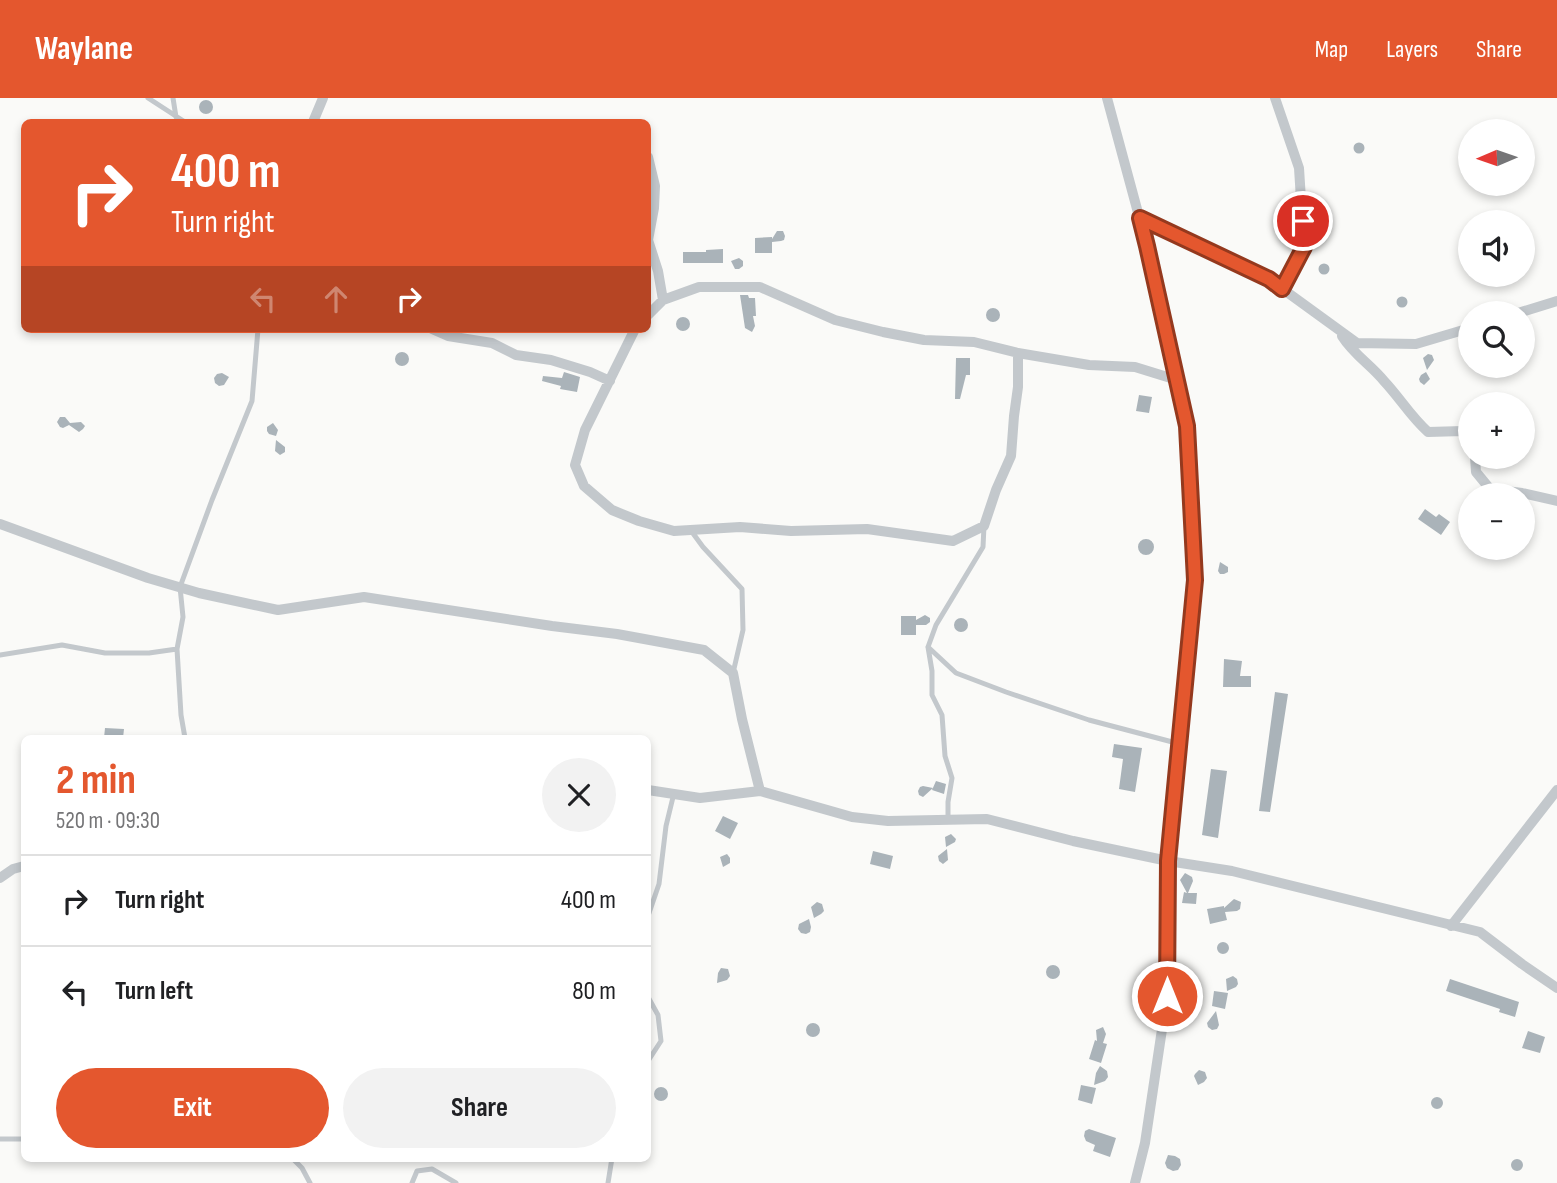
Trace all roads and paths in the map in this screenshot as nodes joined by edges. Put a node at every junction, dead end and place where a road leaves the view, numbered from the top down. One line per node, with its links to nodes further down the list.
1 (148, 98): 6 (lane)
2 (173, 98): 6 (lane)
3 (323, 98): 8 (street)
4 (1107, 98): 10 (street)
5 (1275, 98): 13 (street)
6 (176, 117): 7 (lane)
7 (180, 119)
8 (314, 119)
9 (651, 169): 11 (street)
10 (1140, 218): 13 (street); 24 (street)
11 (651, 224)
12 (651, 249): 14 (street)
13 (1282, 289): 18 (street)
14 (663, 300): 17 (street); 23 (street)
15 (1557, 301): 16 (street)
16 (1535, 308)
17 (651, 312)
18 (1337, 328): 19 (street); 26 (street)
19 (1458, 332)
20 (258, 333): 32 (lane)
21 (441, 333): 25 (street)
22 (633, 333): 25 (street)
23 (1018, 353): 24 (street); 30 (street)
24 (1177, 380): 38 (street)
25 (610, 381): 31 (street)
26 (1458, 430)
27 (1476, 469): 28 (street)
28 (1557, 501)
29 (0, 524): 32 (street)
30 (984, 526): 31 (street); 33 (lane)
31 (691, 530): 36 (lane)
32 (180, 587): 34 (lane); 36 (street)
33 (928, 647): 38 (lane); 43 (lane)
34 (177, 649): 35 (lane); 37 (lane)
35 (0, 655)
36 (733, 673): 41 (street)
37 (184, 735)
38 (1180, 744): 44 (street)
39 (651, 790): 42 (street)
40 (1557, 790): 48 (street)
41 (760, 791): 42 (street); 43 (street)
42 (674, 793): 47 (lane)
43 (948, 820): 44 (street)
44 (1168, 861): 48 (street); 60 (street)
45 (21, 867): 46 (street)
46 (0, 878)
47 (651, 907)
48 (1451, 926): 49 (street)
49 (1557, 988)
50 (651, 1002): 51 (lane)
51 (651, 1056)
52 (0, 1139): 53 (lane)
53 (21, 1139)
54 (296, 1162): 56 (lane)
55 (611, 1162): 59 (lane)
56 (310, 1183)
57 (412, 1183): 58 (lane)
58 (456, 1183)
59 (608, 1183)
60 (1135, 1183)

